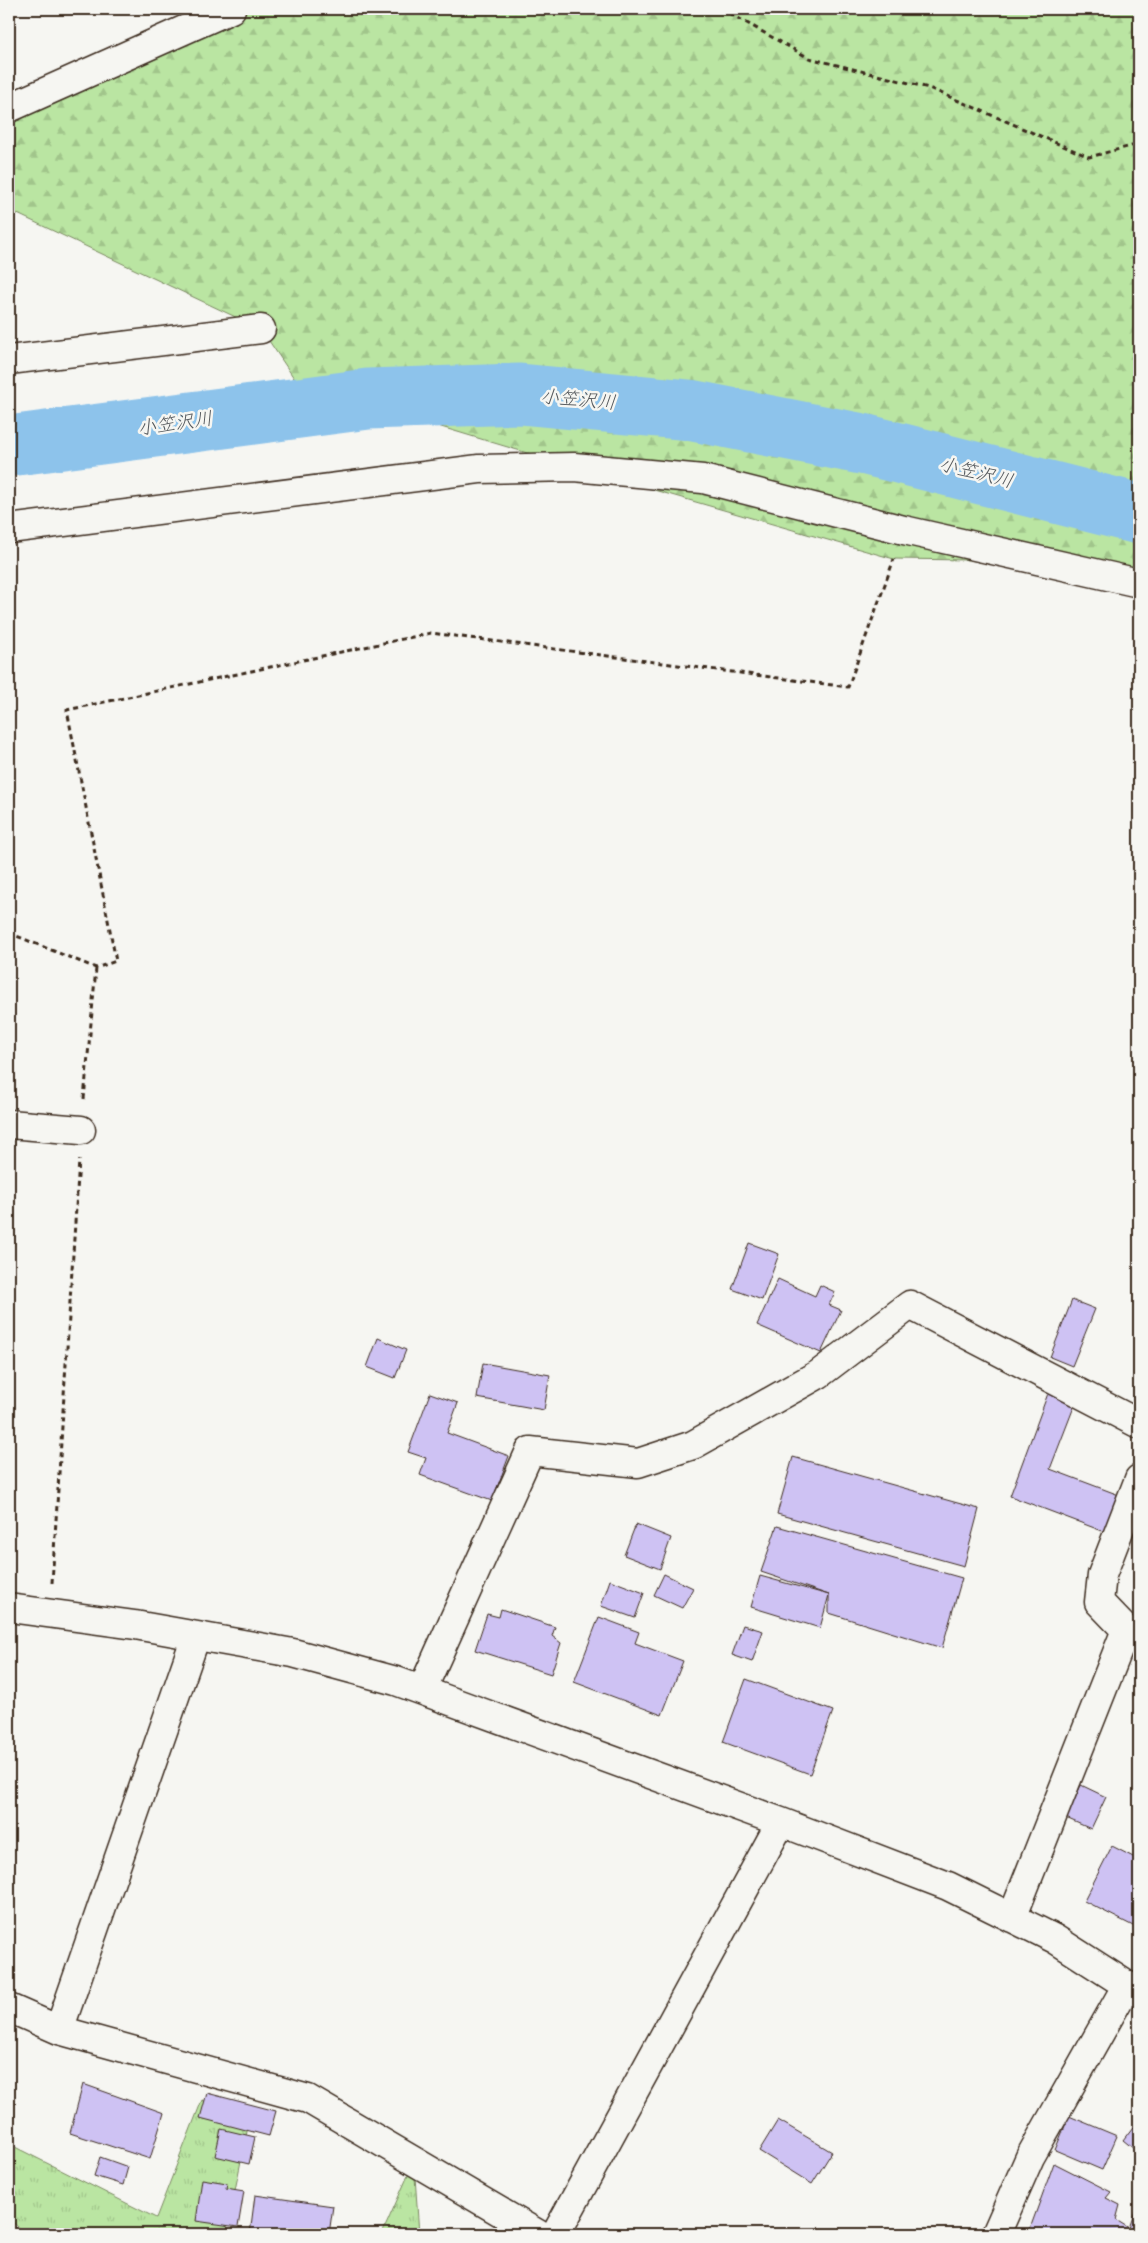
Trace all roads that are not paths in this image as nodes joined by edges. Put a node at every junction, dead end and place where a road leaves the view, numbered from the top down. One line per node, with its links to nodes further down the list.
1 (231, 9): 2 (street)
2 (9, 108)
3 (261, 329): 4 (street)
4 (9, 360)
5 (9, 529): 6 (street)
6 (1139, 583)
7 (9, 1124): 8 (street)
8 (81, 1130)
9 (1139, 1424): 13 (street)
10 (1139, 1479): 15 (street)
11 (9, 1608): 12 (street)
12 (196, 1636): 13 (street); 18 (street)
13 (422, 1690): 14 (street)
14 (781, 1822): 15 (street); 20 (street)
15 (1012, 1918): 16 (street)
16 (1133, 1989): 21 (street)
17 (9, 2008): 18 (street)
18 (59, 2030): 19 (street)
19 (538, 2234)
20 (556, 2234)
21 (996, 2234)

